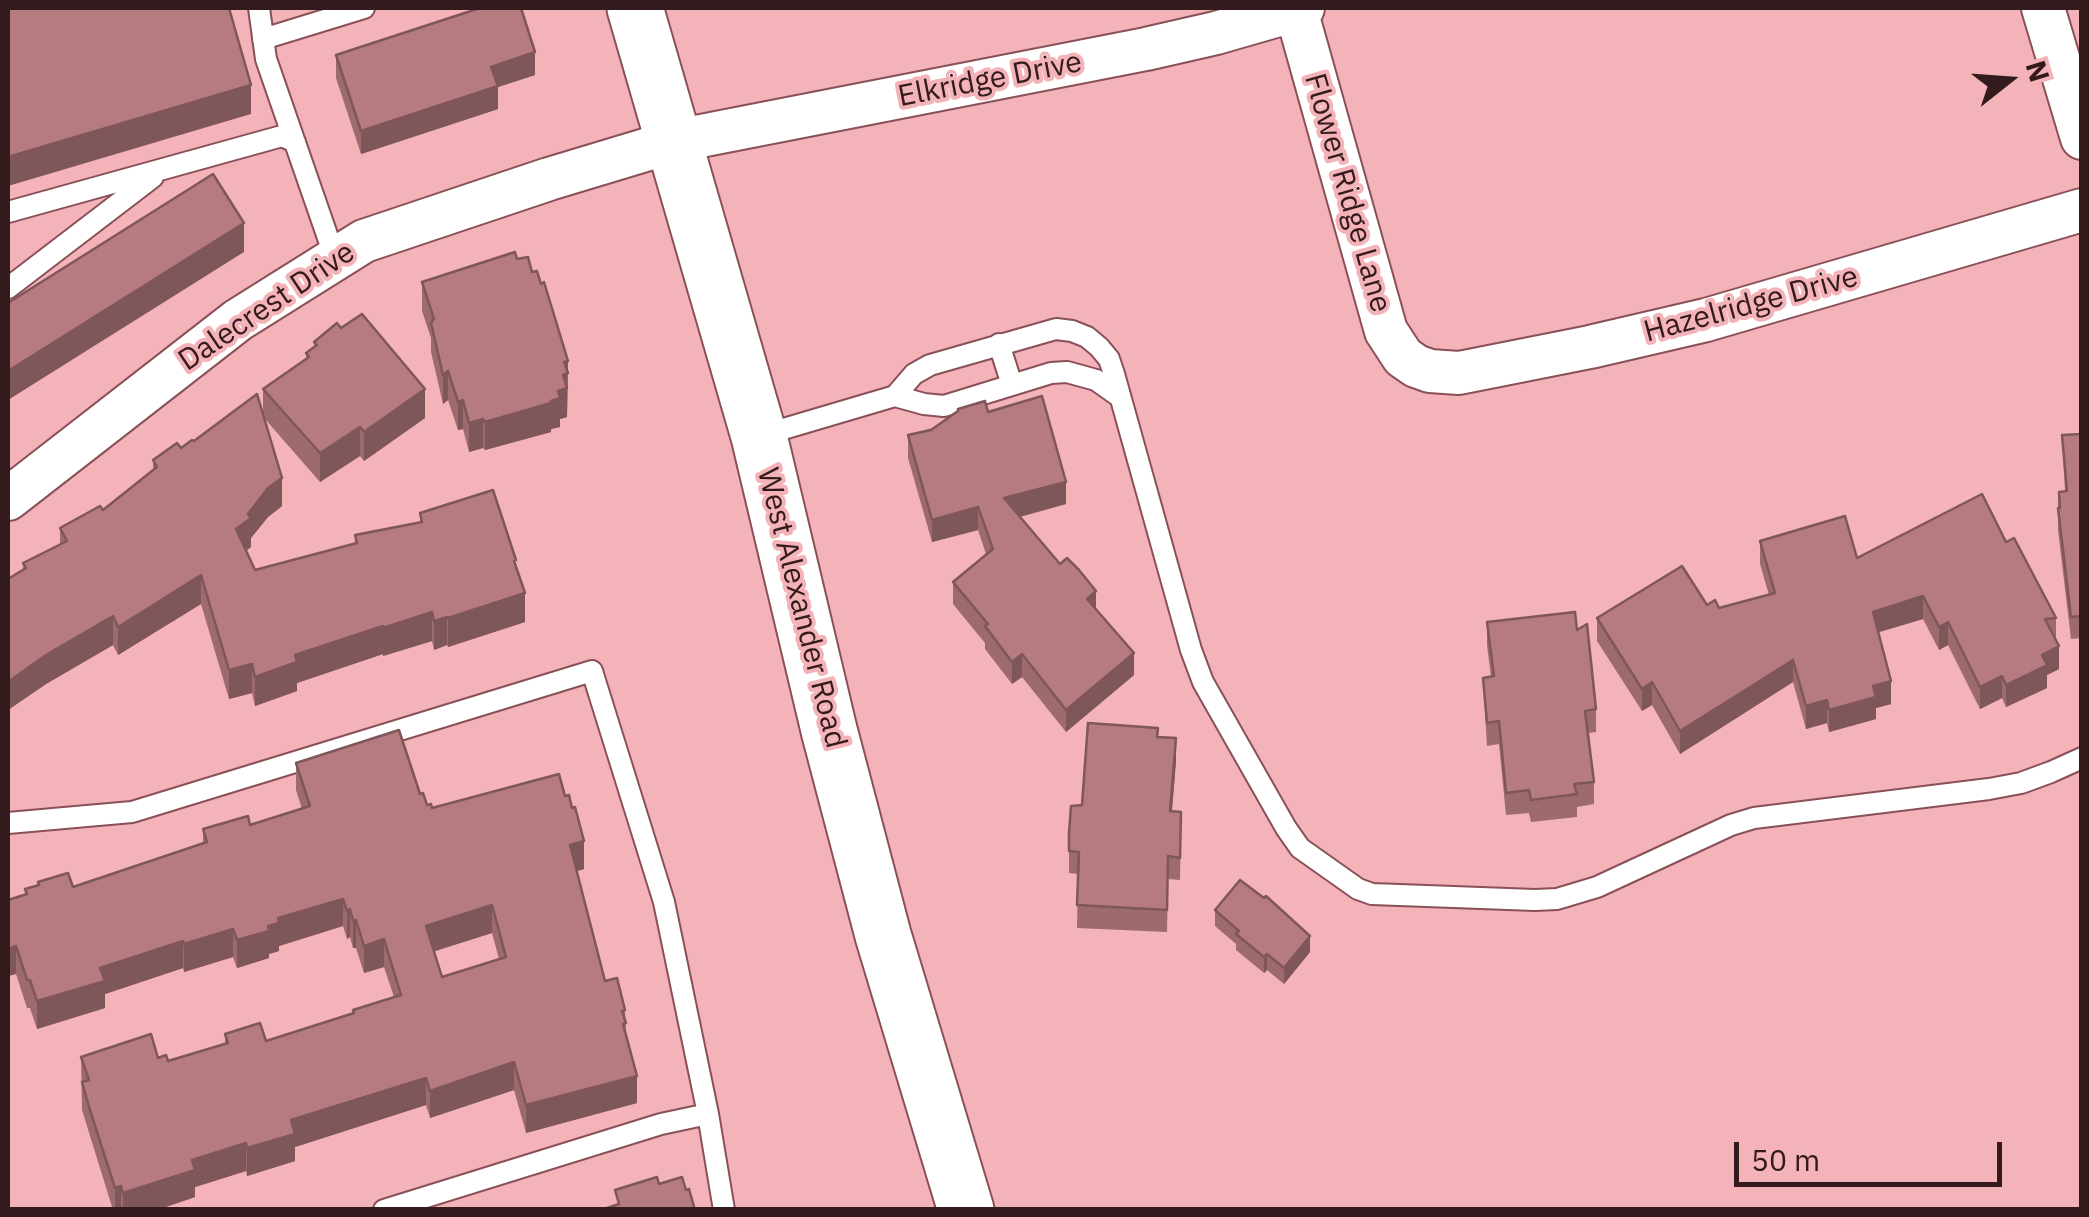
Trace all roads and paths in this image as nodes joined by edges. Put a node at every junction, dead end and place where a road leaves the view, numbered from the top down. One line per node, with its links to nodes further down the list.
1 (259, 8): 6 (lane)
2 (364, 8): 6 (lane)
3 (635, 8): 8 (main road, West Alexander Road)
4 (2043, 8): 7 (street)
5 (1300, 9): 8 (street, Elkridge Drive); 16 (street, Flower Ridge Lane)
6 (263, 39): 9 (lane)
7 (2082, 138)
8 (674, 141): 13 (street, Dalecrest Drive); 20 (main road, West Alexander Road)
9 (295, 142): 10 (lane); 13 (lane)
10 (163, 169): 12 (lane); 14 (lane)
11 (2082, 210): 16 (street, Hazelridge Drive)
12 (8, 212)
13 (335, 258): 21 (street, Dalecrest Drive)
14 (8, 288)
15 (999, 344): 17 (lane); 18 (lane); 19 (lane)
16 (1416, 366)
17 (1012, 385): 18 (lane); 19 (lane)
18 (895, 396): 20 (lane)
19 (1120, 396): 22 (lane)
20 (759, 436): 27 (main road, West Alexander Road)
21 (8, 499)
22 (2082, 758)
23 (8, 823): 24 (lane)
24 (708, 1114): 25 (lane); 26 (lane)
25 (384, 1210)
26 (724, 1210)
27 (966, 1210)

